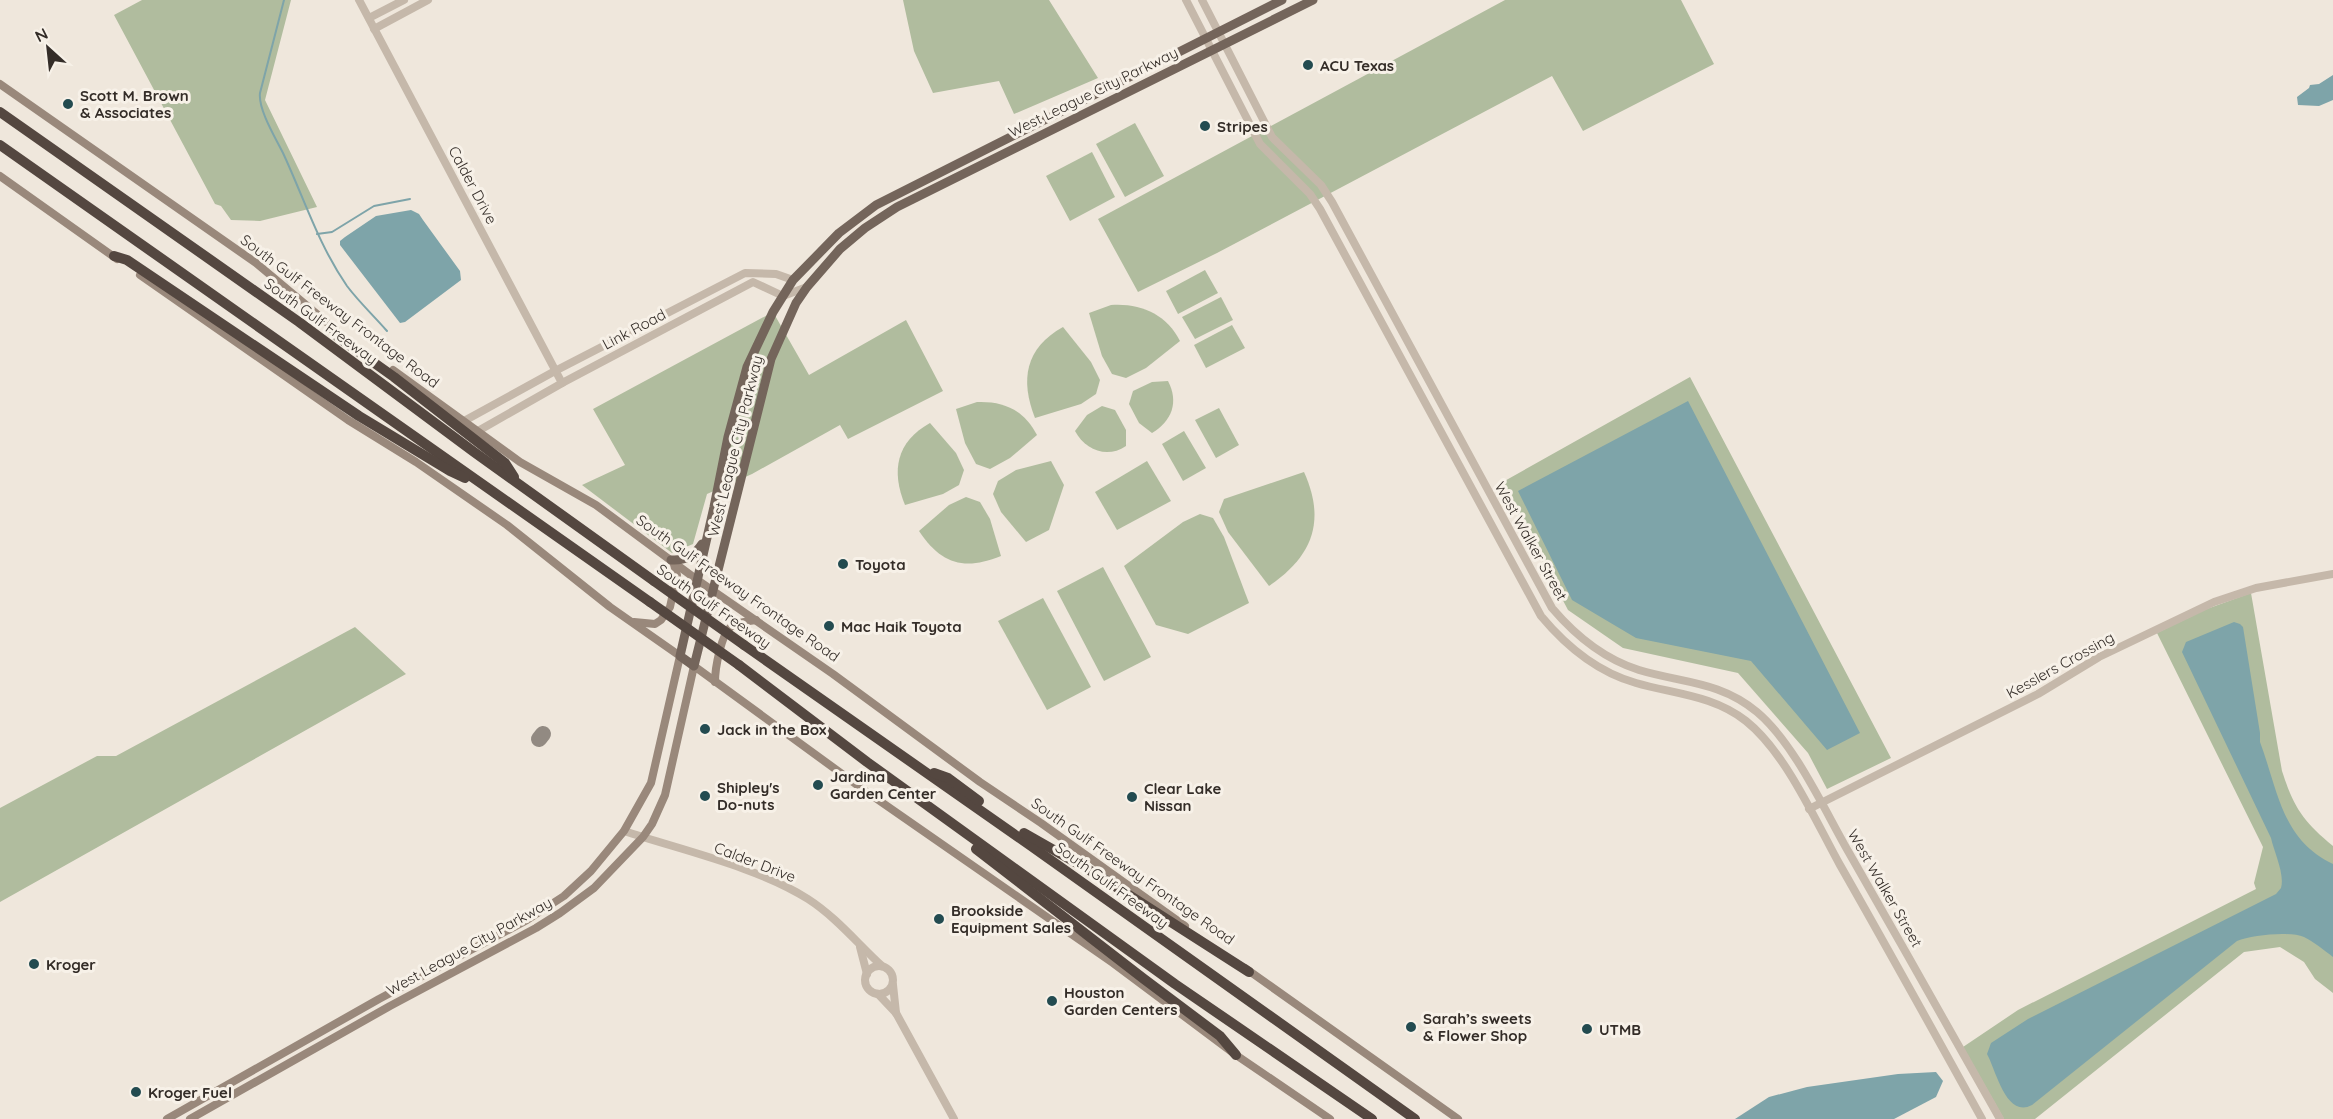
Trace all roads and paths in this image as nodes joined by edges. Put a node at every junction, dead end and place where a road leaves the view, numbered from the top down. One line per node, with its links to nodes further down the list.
1 (359, 0): 8 (street, Calder Drive)
2 (404, 0): 8 (street)
3 (428, 0): 9 (street)
4 (1186, 0): 11 (street, West Walker Street)
5 (1202, 0): 10 (street, West Walker Street)
6 (1282, 0): 10 (main road, West League City Parkway)
7 (1313, 0): 12 (main road, West League City Parkway)
8 (369, 18): 9 (street, Calder Drive)
9 (374, 29): 23 (street, Calder Drive)
10 (1220, 32): 11 (main road, West League City Parkway); 12 (street, West Walker Street)
11 (1206, 39): 13 (street, West Walker Street); 19 (main road, West League City Parkway)
12 (1225, 44): 13 (main road, West League City Parkway); 41 (street, West Walker Street)
13 (1213, 50): 20 (main road, West League City Parkway); 42 (street, West Walker Street)
14 (0, 84): 22 (main road, South Gulf Freeway Frontage Road)
15 (0, 112): 27 (highway, South Gulf Freeway)
16 (0, 145): 28 (highway)
17 (0, 176): 18 (main road)
18 (114, 256): 28 (highway); 35 (main road)
19 (793, 280): 21 (main road, West League City Parkway); 23 (street, Link Road)
20 (807, 286): 21 (street); 33 (main road, West League City Parkway)
21 (783, 296): 24 (street, Link Road); 29 (main road, West League City Parkway)
22 (332, 327): 25 (main road, South Gulf Freeway Frontage Road); 27 (highway)
23 (555, 371): 24 (street, Calder Drive); 25 (street, Link Road)
24 (562, 383): 26 (street, Link Road)
25 (464, 421): 26 (main road, South Gulf Freeway Frontage Road)
26 (478, 431): 30 (main road, South Gulf Freeway Frontage Road)
27 (519, 485): 40 (highway, South Gulf Freeway, bridge)
28 (486, 486): 39 (highway, bridge)
29 (706, 537): 30 (main road); 32 (main road, West League City Parkway)
30 (672, 561): 32 (main road, South Gulf Freeway Frontage Road); 35 (main road)
31 (2333, 574): 41 (street, Kesslers Crossing)
32 (696, 579): 33 (main road, South Gulf Freeway Frontage Road); 36 (main road, West League City Parkway)
33 (713, 590): 34 (main road, South Gulf Freeway Frontage Road); 37 (main road, West League City Parkway)
34 (756, 620): 38 (main road); 47 (main road, South Gulf Freeway Frontage Road)
35 (631, 622): 36 (main road)
36 (680, 656): 37 (main road); 43 (main road, West League City Parkway)
37 (694, 666): 38 (main road); 44 (main road, West League City Parkway)
38 (715, 682): 53 (main road)
39 (837, 739): 53 (highway); 61 (highway)
40 (920, 768): 47 (highway); 62 (highway, South Gulf Freeway)
41 (1821, 803): 42 (street, Kesslers Crossing); 65 (street, West Walker Street)
42 (1809, 809): 64 (street, West Walker Street)
43 (624, 831): 44 (street, Calder Drive); 52 (main road, West League City Parkway)
44 (643, 837): 45 (street, Calder Drive); 54 (main road, West League City Parkway)
45 (860, 945): 46 (street, Calder Drive); 48 (street, Calder Drive)
46 (882, 966): 48 (street); 49 (street)
47 (1250, 972): 63 (main road, South Gulf Freeway Frontage Road)
48 (867, 974): 50 (street)
49 (893, 985): 50 (street); 51 (street)
50 (878, 994): 51 (street)
51 (896, 1013): 59 (street)
52 (286, 1051): 54 (main road); 55 (main road, West League City Parkway)
53 (1236, 1055): 60 (main road)
54 (291, 1061): 56 (main road, West League City Parkway)
55 (198, 1101): 56 (main road); 57 (main road, West League City Parkway)
56 (200, 1113): 58 (main road, West League City Parkway)
57 (167, 1119)
58 (190, 1119)
59 (954, 1119)
60 (1330, 1119)
61 (1372, 1119)
62 (1415, 1119)
63 (1458, 1119)
64 (1982, 1119)
65 (2000, 1119)

